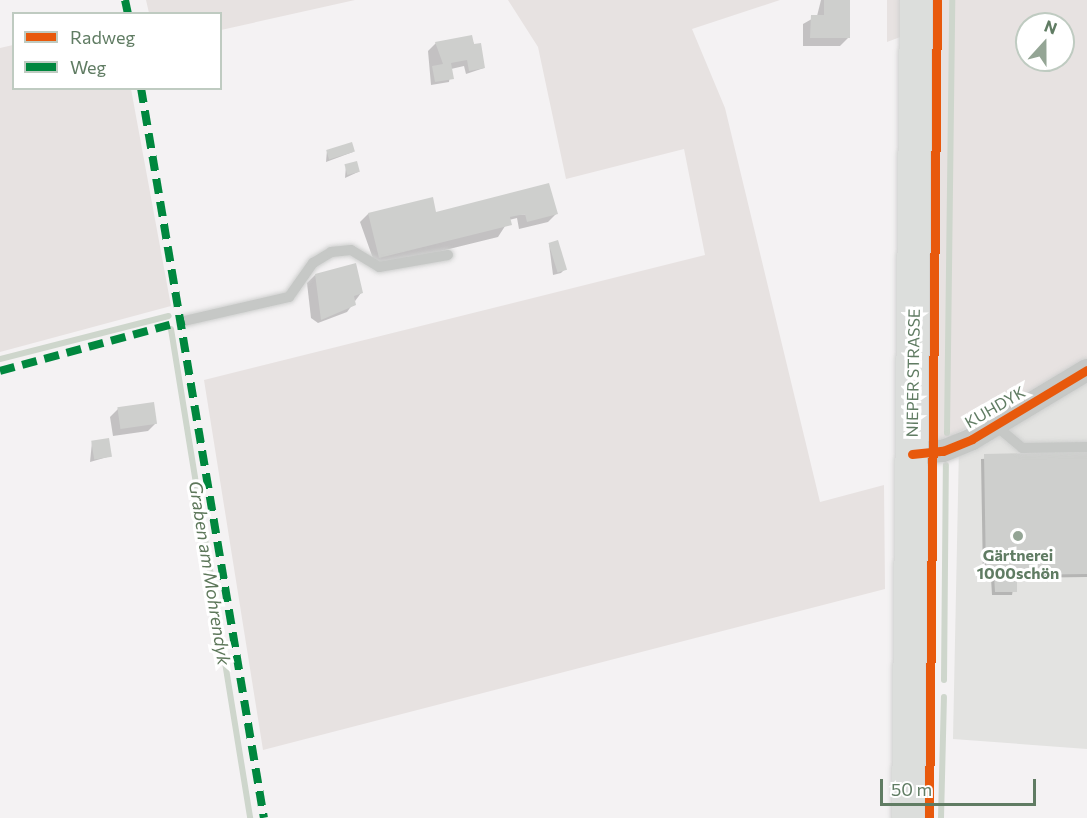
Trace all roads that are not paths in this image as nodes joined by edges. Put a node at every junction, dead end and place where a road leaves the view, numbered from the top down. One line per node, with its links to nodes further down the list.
1 (916, 0): 7 (main road, NIEPER STRASSE)
2 (447, 255): 3 (lane)
3 (184, 321)
4 (1087, 370): 5 (street, KUHDYK)
5 (995, 425): 6 (lane); 7 (street, KUHDYK)
6 (1087, 447)
7 (912, 454): 8 (main road, NIEPER STRASSE)
8 (908, 818)

